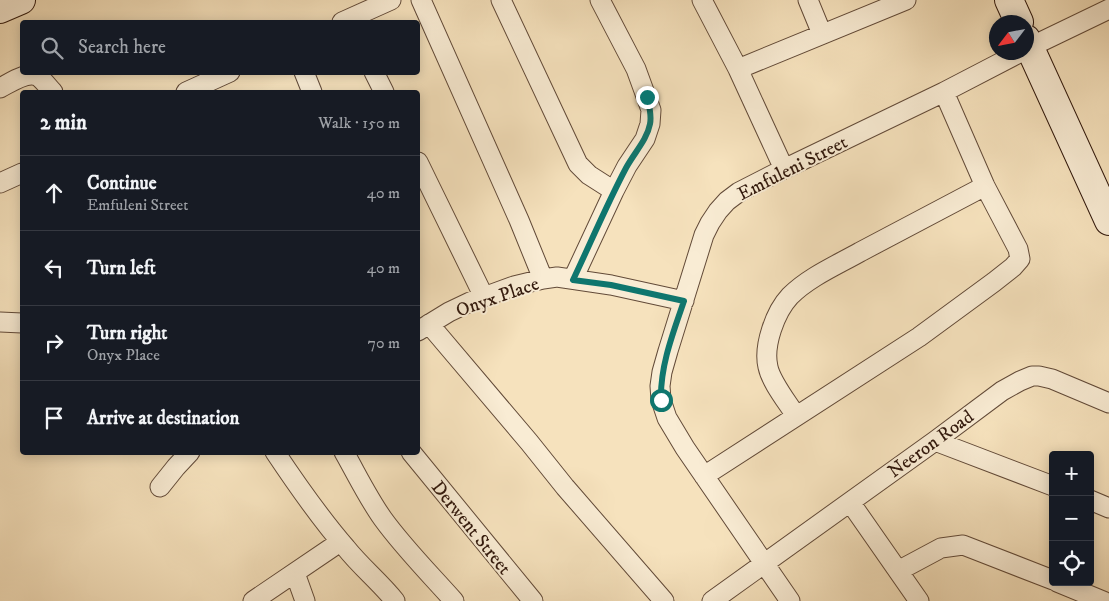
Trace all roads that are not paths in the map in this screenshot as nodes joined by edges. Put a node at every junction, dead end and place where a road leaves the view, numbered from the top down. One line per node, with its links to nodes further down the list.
1 (21, 0): 11 (street)
2 (390, 0): 13 (street)
3 (422, 0): 37 (street)
4 (500, 0): 35 (street)
5 (600, 0): 35 (street)
6 (702, 0): 18 (street)
7 (808, 0): 14 (street)
8 (906, 0): 14 (street)
9 (1009, 0): 12 (street)
10 (1109, 8): 15 (street, Emfuleni Street)
11 (0, 9)
12 (1016, 15)
13 (350, 20)
14 (822, 34): 18 (street)
15 (1034, 43)
16 (1002, 60): 29 (street, Emfuleni Street)
17 (1032, 60): 36 (street)
18 (738, 69): 31 (street)
19 (28, 75): 24 (street)
20 (33, 75): 25 (street)
21 (305, 75): 27 (street)
22 (376, 75): 28 (street)
23 (227, 80): 26 (street)
24 (0, 88)
25 (51, 90)
26 (193, 90)
27 (311, 90)
28 (383, 90)
29 (944, 92): 31 (street, Emfuleni Street); 34 (street)
30 (420, 166): 39 (street)
31 (784, 169): 40 (street, Emfuleni Street)
32 (20, 174): 33 (street)
33 (0, 183)
34 (985, 186): 45 (street); 45 (street)
35 (614, 191): 38 (street)
36 (1109, 221)
37 (543, 279): 38 (street, Onyx Place); 39 (street, Onyx Place)
38 (573, 280): 40 (street, Onyx Place)
39 (484, 297): 43 (street, Onyx Place)
40 (684, 301): 51 (street, Emfuleni Street)
41 (0, 322): 42 (street)
42 (20, 323)
43 (423, 327): 68 (street)
44 (1109, 403): 46 (street, Neeron Road)
45 (796, 416): 51 (street)
46 (935, 441): 52 (street); 54 (street, Neeron Road)
47 (187, 455): 53 (street)
48 (277, 455): 57 (street)
49 (346, 455): 66 (street)
50 (413, 455): 67 (street, Derwent Street)
51 (704, 476): 58 (street, Emfuleni Street)
52 (1049, 484)
53 (160, 487)
54 (850, 502): 58 (street, Neeron Road); 59 (street)
55 (1094, 502): 56 (street)
56 (1109, 508)
57 (340, 542): 60 (street); 65 (street)
58 (764, 563): 69 (street, Neeron Road); 70 (street, Emfuleni Street)
59 (898, 571): 61 (street); 71 (street)
60 (294, 573): 63 (street); 64 (street)
61 (1049, 578)
62 (1067, 586): 72 (street)
63 (253, 601)
64 (305, 601)
65 (396, 601)
66 (454, 601)
67 (533, 601)
68 (664, 601)
69 (712, 601)
70 (790, 601)
71 (919, 601)
72 (1103, 601)

